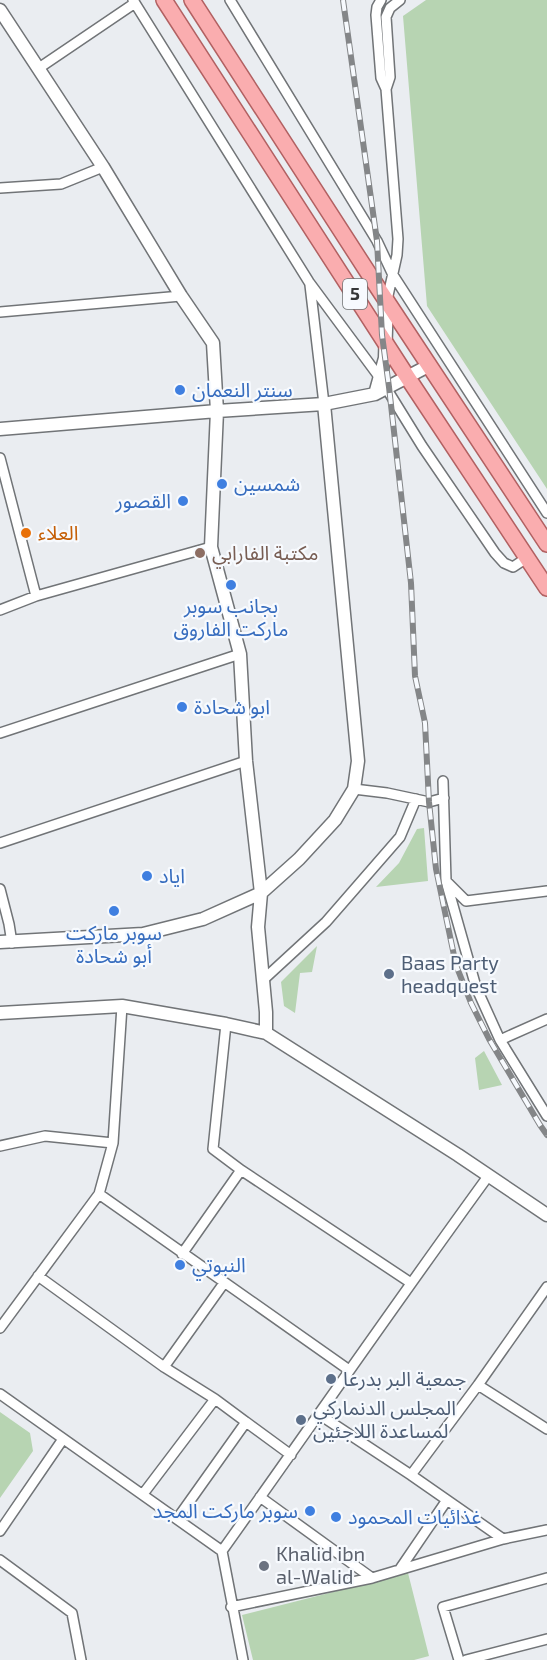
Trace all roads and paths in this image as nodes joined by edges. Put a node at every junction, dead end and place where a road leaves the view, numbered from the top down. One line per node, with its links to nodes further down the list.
1 (164, 0): 18 (main road, 5)
2 (192, 0): 16 (main road, 5)
3 (230, 0): 13 (street)
4 (380, 0): 8 (street); 10 (street)
5 (400, 0): 8 (street)
6 (134, 2): 9 (street); 14 (street)
7 (0, 10): 9 (street)
8 (388, 10): 10 (street)
9 (39, 68): 11 (street)
10 (386, 89): 13 (street)
11 (103, 167): 12 (street); 15 (street)
12 (0, 188)
13 (393, 275): 16 (street); 26 (street)
14 (309, 282): 21 (street); 22 (street)
15 (181, 296): 17 (street); 23 (street)
16 (387, 300): 18 (street); 19 (main road, 5)
17 (0, 312)
18 (386, 343): 20 (main road, 5); 21 (street)
19 (430, 365): 20 (street); 27 (main road, 5)
20 (408, 378): 21 (street); 29 (main road, 5)
21 (380, 387): 22 (street); 29 (street)
22 (324, 404): 23 (street); 37 (street)
23 (217, 411): 24 (street); 28 (street)
24 (0, 429)
25 (0, 458): 31 (street)
26 (547, 513)
27 (547, 544)
28 (211, 547): 31 (street); 33 (street)
29 (528, 557): 30 (main road, 5)
30 (547, 588)
31 (36, 596): 32 (street)
32 (0, 610)
33 (240, 654): 34 (street); 35 (street)
34 (0, 733)
35 (246, 761): 40 (street); 44 (street)
36 (443, 781): 38 (street)
37 (354, 789): 39 (street); 44 (street)
38 (444, 798): 39 (street); 41 (street)
39 (416, 799): 46 (street)
40 (0, 843)
41 (446, 881): 43 (street); 52 (street)
42 (0, 889): 45 (street)
43 (547, 891)
44 (261, 893): 45 (street); 46 (street)
45 (6, 942)
46 (263, 980): 51 (street)
47 (122, 1006): 48 (street); 50 (street); 54 (street)
48 (0, 1013)
49 (547, 1018): 52 (street)
50 (226, 1024): 51 (street); 56 (street)
51 (266, 1033): 57 (street)
52 (500, 1040): 53 (street)
53 (547, 1116)
54 (113, 1143): 55 (street); 58 (street)
55 (0, 1146)
56 (241, 1170): 60 (street); 63 (street)
57 (489, 1175): 59 (street); 63 (street)
58 (99, 1194): 60 (street); 61 (street)
59 (547, 1215)
60 (182, 1254): 62 (street)
61 (38, 1276): 65 (street); 66 (street)
62 (224, 1283): 66 (street); 67 (street)
63 (411, 1283): 67 (street)
64 (547, 1287): 68 (street)
65 (0, 1328)
66 (164, 1367): 70 (street)
67 (349, 1370): 71 (street)
68 (478, 1385): 73 (street); 76 (street)
69 (0, 1394): 74 (street)
70 (215, 1399): 72 (street); 77 (street)
71 (320, 1415): 75 (street); 76 (street)
72 (246, 1422): 75 (street); 80 (street)
73 (547, 1429)
74 (63, 1439): 77 (street); 82 (street)
75 (291, 1455): 78 (street)
76 (411, 1474): 79 (street)
77 (143, 1494): 80 (street)
78 (260, 1497): 84 (street); 87 (street)
79 (447, 1500): 83 (street); 86 (street)
80 (177, 1519): 84 (street)
81 (547, 1530): 83 (street)
82 (0, 1531)
83 (502, 1539): 86 (street)
84 (222, 1551): 89 (street)
85 (0, 1560): 91 (street)
86 (400, 1569): 87 (street)
87 (372, 1578): 89 (street)
88 (547, 1578): 93 (street)
89 (231, 1607): 92 (street)
90 (547, 1639): 94 (street)
91 (81, 1660)
92 (243, 1660)
93 (459, 1660)
94 (466, 1660)

